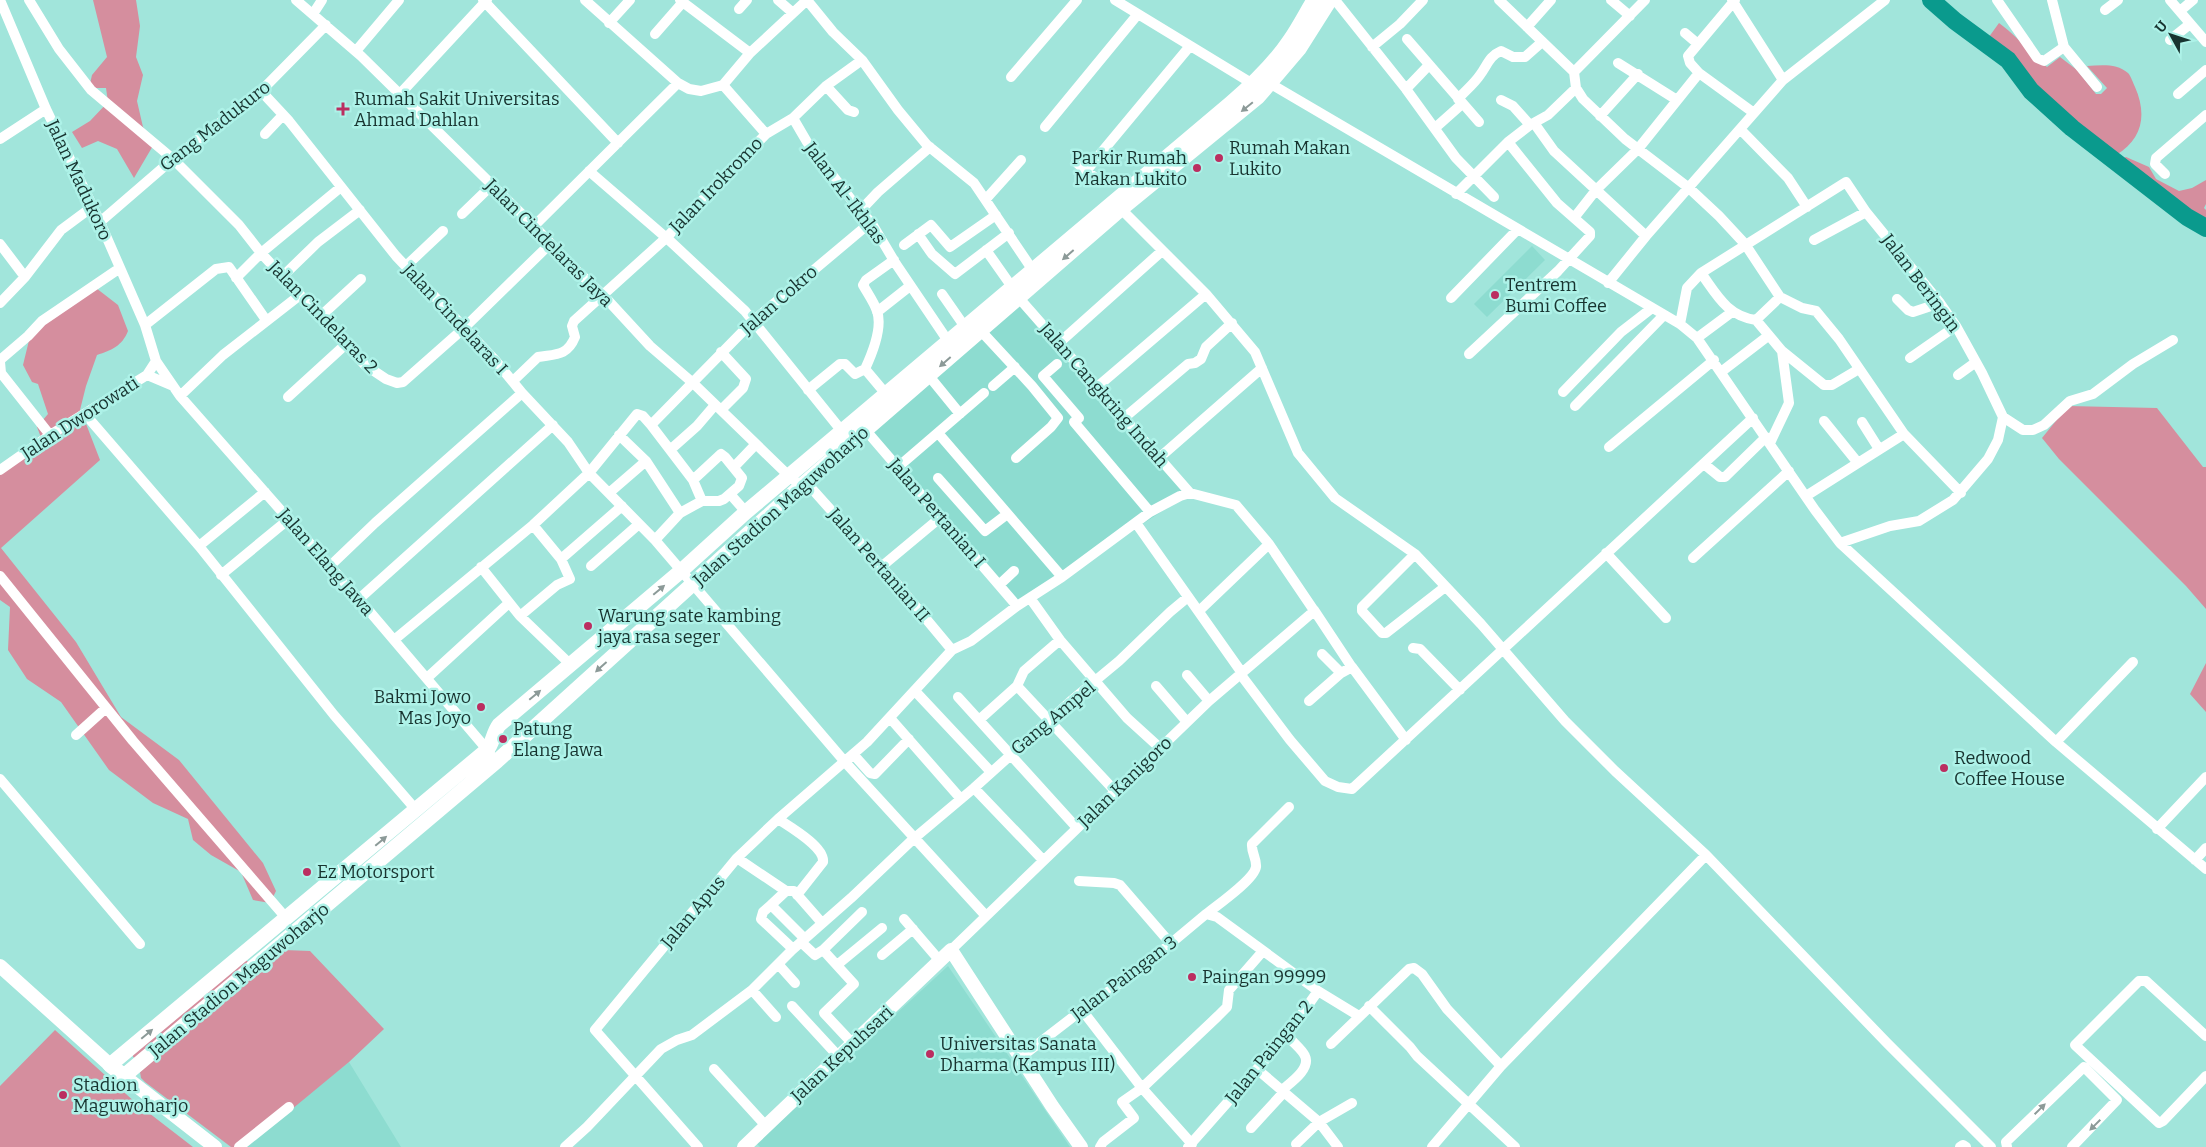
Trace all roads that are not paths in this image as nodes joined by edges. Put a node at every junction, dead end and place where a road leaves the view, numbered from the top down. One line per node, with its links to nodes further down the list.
1 (0, 0): 77 (street, Jalan Madukoro)
2 (29, 0): 97 (street, Jalan Cindelaras 2)
3 (296, 0): 34 (street, Jalan Cindelaras Jaya)
4 (322, 0): 34 (street)
5 (399, 0): 52 (street)
6 (586, 0): 37 (street)
7 (630, 0): 37 (street)
8 (747, 0): 30 (street)
9 (778, 0): 33 (street)
10 (807, 0): 33 (street); 54 (street)
11 (1077, 0): 61 (street)
12 (1115, 0): 35 (street)
13 (1314, 0): 48 (main road, Jalan Stadion Maguwoharjo)
14 (1330, 0): 48 (main road, Jalan Stadion Maguwoharjo)
15 (1335, 0): 50 (street)
16 (1423, 0): 50 (street)
17 (1499, 0): 40 (street)
18 (1551, 0): 40 (street)
19 (1611, 0): 36 (street)
20 (1645, 0): 36 (street)
21 (1885, 0): 62 (street)
22 (1997, 0): 51 (street)
23 (2052, 0): 51 (street)
24 (2118, 0): 31 (street)
25 (2170, 0): 32 (street)
26 (2192, 0): 32 (street)
27 (485, 1): 73 (street); 94 (street)
28 (682, 1): 42 (street); 53 (street)
29 (1733, 1): 47 (street); 62 (street)
30 (739, 9)
31 (2105, 10)
32 (2180, 11): 38 (street)
33 (793, 13): 53 (street)
34 (313, 14): 39 (street, Jalan Cindelaras Jaya)
35 (1138, 14): 49 (street); 87 (street)
36 (1630, 16): 58 (street)
37 (610, 23): 63 (street)
38 (2190, 24): 44 (street); 46 (street)
39 (326, 25): 52 (street, Jalan Cindelaras Jaya); 71 (street, Gang Madukuro)
40 (1527, 27): 45 (street)
41 (1685, 33): 47 (street)
42 (655, 34)
43 (1407, 39): 56 (street)
44 (2170, 40)
45 (1542, 42): 58 (street); 76 (street)
46 (2206, 42)
47 (1698, 44): 60 (street)
48 (1294, 45): 64 (main road, Jalan Stadion Maguwoharjo); 65 (main road, Jalan Stadion Maguwoharjo)
49 (1190, 46): 64 (street); 101 (street)
50 (1372, 47): 70 (street)
51 (2064, 47): 68 (street)
52 (356, 51): 73 (street, Jalan Cindelaras Jaya)
53 (750, 53): 66 (street)
54 (862, 60): 67 (street); 95 (street)
55 (1618, 63): 59 (street)
56 (1429, 65): 70 (street); 76 (street)
57 (2206, 70): 72 (street)
58 (1574, 72): 69 (street)
59 (1638, 74): 75 (street); 82 (street)
60 (1699, 74): 75 (street); 79 (street)
61 (1011, 77)
62 (1783, 80): 79 (street)
63 (678, 83): 66 (street); 94 (street)
64 (1252, 84): 84 (main road, Jalan Stadion Maguwoharjo)
65 (1271, 84): 84 (main road, Jalan Stadion Maguwoharjo, one-way to 84); 109 (street)
66 (724, 85): 91 (street)
67 (826, 86): 78 (street); 83 (street)
68 (2097, 87)
69 (1576, 88): 82 (street); 86 (street)
70 (1406, 89): 88 (street)
71 (261, 91): 80 (street, Jalan Cindelaras I); 97 (street, Gang Madukuro)
72 (2178, 94)
73 (399, 95): 105 (street, Jalan Cindelaras Jaya)
74 (1501, 100): 86 (street)
75 (1677, 100): 96 (street)
76 (1460, 101): 85 (street); 88 (street)
77 (46, 109): 92 (street); 112 (street, Jalan Madukoro)
78 (854, 112)
79 (1754, 114): 89 (street)
80 (283, 115): 90 (street); 106 (street, Jalan Cindelaras I)
81 (2206, 115): 102 (street)
82 (1600, 116): 96 (street)
83 (793, 118): 91 (street, Jalan Irokromo); 116 (street, Jalan Al-Ikhlas)
84 (1223, 118): 114 (main road, Jalan Stadion Maguwoharjo); 143 (main road, Jalan Stadion Maguwoharjo)
85 (1479, 122)
86 (1532, 124): 93 (street); 108 (street)
87 (1045, 127)
88 (1434, 128): 103 (street)
89 (1740, 129): 107 (street); 113 (street)
90 (265, 134)
91 (766, 134): 129 (street, Jalan Irokromo)
92 (1, 137)
93 (1508, 142): 103 (street); 120 (street)
94 (618, 143): 100 (street)
95 (930, 148): 111 (street); 116 (street)
96 (1638, 149): 107 (street); 108 (street)
97 (173, 159): 121 (street, Gang Madukuro); 137 (street, Jalan Cindelaras 2)
98 (1021, 160): 111 (street)
99 (1076, 162): 101 (street)
100 (589, 171): 123 (street); 129 (street)
101 (1086, 171): 104 (street)
102 (2165, 174)
103 (1474, 175): 109 (street); 110 (street)
104 (1099, 180)
105 (492, 185): 118 (street); 123 (street, Jalan Cindelaras Jaya)
106 (341, 187): 115 (street, Jalan Cindelaras I); 137 (street)
107 (1689, 188): 128 (street); 133 (street)
108 (1596, 190): 120 (street); 128 (street)
109 (1456, 194): 124 (street)
110 (1494, 197)
111 (986, 199): 119 (street)
112 (92, 207): 121 (street, Jalan Madukoro); 145 (street)
113 (1807, 207): 117 (street, Jalan Beringin); 133 (street, Jalan Beringin)
114 (1121, 209): 136 (street); 143 (main road, Jalan Stadion Maguwoharjo, one-way to 143)
115 (360, 210): 140 (street, Jalan Cindelaras I); 144 (street)
116 (860, 210): 122 (street, Jalan Al-Ikhlas)
117 (1866, 212): 130 (street); 158 (street, Jalan Beringin)
118 (462, 214)
119 (996, 215): 126 (street); 127 (street)
120 (1574, 218): 138 (street)
121 (100, 222): 141 (street, Jalan Madukoro)
122 (871, 222): 139 (street, Jalan Al-Ikhlas); 167 (street, Jalan Cokro)
123 (534, 226): 132 (street, Jalan Cindelaras Jaya)
124 (1517, 230): 138 (street); 156 (street)
125 (443, 231): 140 (street)
126 (1009, 233): 135 (street); 143 (street)
127 (918, 234): 134 (street); 135 (street)
128 (1646, 236): 148 (street)
129 (666, 238): 154 (street); 167 (street, Jalan Irokromo)
130 (1814, 240)
131 (0, 244): 145 (street)
132 (550, 244): 154 (street, Jalan Cindelaras Jaya); 173 (street, Jalan Cindelaras 2)
133 (1745, 244): 142 (street, Jalan Beringin); 155 (street)
134 (904, 245)
135 (986, 250): 150 (street, Jalan Cangkring Indah)
136 (1162, 251): 152 (street); 179 (street)
137 (261, 253): 144 (street, Jalan Cindelaras 2); 146 (street)
138 (1568, 259): 148 (street); 183 (street)
139 (894, 260): 149 (street, Jalan Al-Ikhlas); 161 (street)
140 (406, 266): 173 (street, Jalan Cindelaras I)
141 (120, 268): 170 (street, Jalan Madukoro); 186 (street)
142 (1701, 273): 162 (street); 169 (street, Jalan Beringin)
143 (1036, 275): 150 (main road, Jalan Stadion Maguwoharjo)
144 (283, 276): 153 (street, Jalan Cindelaras 2)
145 (25, 278): 159 (street)
146 (236, 278): 165 (street); 170 (street)
147 (361, 279): 163 (street)
148 (1608, 283): 160 (street)
149 (910, 286): 161 (street); 178 (street, Jalan Al-Ikhlas)
150 (1016, 292): 172 (main road, Jalan Stadion Maguwoharjo); 174 (main road, Jalan Stadion Maguwoharjo); 179 (street, Jalan Cangkring Indah)
151 (942, 294): 172 (street)
152 (1206, 294): 168 (street); 205 (street)
153 (300, 295): 163 (street, Jalan Cindelaras 2); 165 (street)
154 (603, 295): 200 (street); 201 (street, Jalan Cindelaras Jaya)
155 (1780, 297): 166 (street); 192 (street)
156 (1452, 298)
157 (1898, 299): 158 (street)
158 (1940, 302): 171 (street, Jalan Beringin)
159 (0, 303)
160 (1652, 308): 164 (street); 208 (street)
161 (878, 312): 193 (street)
162 (1732, 312): 166 (street); 176 (street)
163 (318, 315): 180 (street, Jalan Cindelaras 2)
164 (1664, 315): 169 (street); 213 (street)
165 (266, 320): 211 (street)
166 (1756, 320): 175 (street)
167 (753, 321): 182 (street, Jalan Cokro); 206 (street, Jalan Irokromo)
168 (1232, 323): 191 (street); 218 (street)
169 (1680, 324): 176 (street)
170 (145, 325): 187 (street, Jalan Madukoro)
171 (1956, 326): 184 (street); 188 (street, Jalan Beringin)
172 (965, 327): 178 (main road, Jalan Stadion Maguwoharjo)
173 (463, 329): 180 (street, Jalan Cindelaras 2); 200 (street, Jalan Cindelaras I)
174 (981, 331): 190 (street); 198 (main road, Jalan Stadion Maguwoharjo, one-way to 198)
175 (1768, 336): 181 (street); 194 (street)
176 (1697, 338): 185 (street)
177 (2173, 340): 217 (street)
178 (948, 341): 210 (main road, Jalan Stadion Maguwoharjo)
179 (1059, 342): 205 (street, Jalan Cangkring Indah)
180 (344, 345): 212 (street)
181 (1782, 351): 192 (street); 230 (street)
182 (721, 352): 201 (street, Jalan Cokro); 214 (street)
183 (1469, 354)
184 (1910, 358)
185 (1714, 360): 194 (street); 232 (street)
186 (0, 361): 195 (street)
187 (156, 361): 196 (street, Jalan Dworowati); 202 (street, Jalan Elang Jawa)
188 (1976, 362): 197 (street); 217 (street, Jalan Beringin)
189 (1057, 364): 199 (street)
190 (1014, 367): 203 (street); 204 (street)
191 (1262, 368): 236 (street); 271 (street)
192 (1858, 369): 226 (street)
193 (865, 370): 206 (street); 210 (street)
194 (1722, 372): 219 (street)
195 (1, 373): 227 (street)
196 (147, 374): 202 (street); 215 (street, Jalan Dworowati)
197 (1958, 375)
198 (929, 376): 216 (street); 224 (main road, Jalan Stadion Maguwoharjo)
199 (1043, 376): 204 (street); 258 (street)
200 (513, 382): 207 (street, Jalan Cindelaras I)
201 (693, 383): 214 (street, Jalan Cindelaras Jaya); 223 (street, Jalan Cokro)
202 (172, 386): 211 (street, Jalan Elang Jawa)
203 (993, 386)
204 (1032, 386): 235 (street)
205 (1097, 387): 218 (street, Jalan Cangkring Indah)
206 (808, 390): 229 (street, Jalan Irokromo)
207 (522, 392): 222 (street, Jalan Cindelaras I); 274 (street)
208 (1563, 392)
209 (984, 393): 216 (street)
210 (886, 394): 224 (main road, Jalan Stadion Maguwoharjo)
211 (180, 396): 249 (street, Jalan Elang Jawa)
212 (288, 397)
213 (1575, 406)
214 (718, 407): 231 (street, Jalan Cindelaras Jaya); 233 (street)
215 (85, 414): 227 (street, Jalan Dworowati); 269 (street)
216 (960, 414): 225 (street)
217 (2003, 417): 252 (street)
218 (1124, 418): 236 (street, Jalan Cangkring Indah)
219 (1753, 418): 230 (street); 239 (street)
220 (1824, 421): 238 (street)
221 (1862, 422): 234 (street)
222 (553, 425): 244 (street, Jalan Cindelaras I); 288 (street)
223 (651, 425): 228 (street); 233 (street)
224 (862, 425): 229 (main road, Jalan Stadion Maguwoharjo); 241 (street, Jalan Pertanian I)
225 (938, 433): 241 (street); 260 (street)
226 (1904, 434): 234 (street); 252 (street)
227 (50, 435): 242 (street, Jalan Dworowati)
228 (619, 435): 237 (street); 244 (street)
229 (847, 437): 245 (main road, Jalan Stadion Maguwoharjo); 248 (main road, Jalan Stadion Maguwoharjo)
230 (1768, 440): 239 (street); 243 (street)
231 (756, 444): 240 (street); 245 (street, Jalan Cindelaras Jaya)
232 (1609, 447)
233 (670, 450): 247 (street)
234 (1879, 450): 238 (street)
235 (1016, 458)
236 (1159, 458): 251 (street, Jalan Cangkring Indah)
237 (646, 461): 250 (street); 259 (street)
238 (1858, 463): 254 (street)
239 (1704, 464): 270 (street)
240 (734, 467): 247 (street); 253 (street)
241 (898, 468): 261 (street, Jalan Pertanian I)
242 (0, 470)
243 (1789, 471): 254 (street); 272 (street)
244 (589, 473): 250 (street, Jalan Cindelaras I); 265 (street)
245 (789, 476): 248 (street, Jalan Cindelaras Jaya); 257 (main road, Jalan Stadion Maguwoharjo)
246 (938, 478): 260 (street)
247 (693, 480): 255 (street)
248 (801, 486): 277 (street, Jalan Pertanian II); 283 (main road, Jalan Stadion Maguwoharjo)
249 (265, 492): 262 (street, Jalan Elang Jawa); 269 (street)
250 (609, 493): 256 (street, Jalan Cindelaras I)
251 (1190, 493): 258 (street); 268 (street)
252 (1961, 493): 267 (street)
253 (730, 494): 255 (street); 257 (street)
254 (1806, 496): 267 (street)
255 (702, 501): 259 (street)
256 (622, 506): 263 (street, Jalan Cindelaras I); 273 (street)
257 (746, 512): 278 (main road, Jalan Stadion Maguwoharjo)
258 (1150, 512): 264 (street)
259 (680, 513): 266 (street)
260 (1006, 514): 282 (street)
261 (941, 517): 277 (street); 284 (street, Jalan Pertanian I)
262 (289, 519): 274 (street, Jalan Elang Jawa); 280 (street)
263 (638, 524): 266 (street, Jalan Cindelaras I); 275 (street)
264 (1136, 524): 282 (street); 286 (street)
265 (533, 525): 273 (street); 276 (street)
266 (655, 540): 278 (street, Jalan Cindelaras I)
267 (1840, 543): 326 (street)
268 (1269, 544): 291 (street); 292 (street)
269 (199, 546): 280 (street)
270 (1606, 552): 294 (street); 299 (street)
271 (1415, 554): 285 (street); 285 (street)
272 (1694, 558)
273 (561, 559): 293 (street)
274 (330, 566): 288 (street, Jalan Elang Jawa)
275 (591, 566)
276 (481, 567): 289 (street); 295 (street)
277 (882, 567): 298 (street, Jalan Pertanian II)
278 (681, 571): 283 (street, Jalan Cindelaras I); 302 (main road, Jalan Stadion Maguwoharjo, one-way to 278)
279 (1014, 571): 284 (street)
280 (221, 575): 338 (street)
281 (0, 576): 316 (street)
282 (1062, 577): 287 (street)
283 (693, 585): 323 (main road, Jalan Stadion Maguwoharjo, one-way to 323); 330 (street, Jalan Cindelaras I)
284 (999, 585): 290 (street, Jalan Pertanian I)
285 (1445, 586): 299 (street)
286 (1188, 597): 292 (street); 308 (street, Gang Ampel)
287 (1030, 598): 290 (street); 296 (street)
288 (359, 599): 295 (street, Jalan Elang Jawa)
289 (509, 603): 293 (street); 307 (street)
290 (1018, 606): 298 (street)
291 (1313, 609): 303 (street); 305 (street, Jalan Kanigoro)
292 (1199, 611): 305 (street)
293 (520, 616): 302 (street)
294 (1666, 618)
295 (394, 640): 307 (street, Jalan Elang Jawa)
296 (1060, 640): 308 (street); 309 (street)
297 (1413, 648): 311 (street)
298 (952, 650): 312 (street, Jalan Apus)
299 (1503, 650): 311 (street); 344 (street)
300 (1322, 654): 304 (street)
301 (2133, 662): 326 (street)
302 (570, 665): 318 (main road, Jalan Stadion Maguwoharjo, one-way to 302)
303 (1353, 669): 304 (street); 325 (street)
304 (1341, 673): 314 (street)
305 (1241, 674): 315 (street, Jalan Kanigoro); 325 (street)
306 (1187, 676): 315 (street)
307 (427, 678): 329 (street, Jalan Elang Jawa)
308 (1096, 680): 320 (street, Gang Ampel); 327 (street)
309 (1017, 686): 319 (street); 320 (street)
310 (1156, 686): 321 (street)
311 (1460, 690): 325 (street)
312 (915, 691): 317 (street, Jalan Apus); 331 (street)
313 (958, 697): 319 (street)
314 (1309, 701)
315 (1209, 702): 321 (street, Jalan Kanigoro)
316 (106, 708): 322 (street); 355 (street)
317 (890, 718): 324 (street); 330 (street, Jalan Apus)
318 (506, 720): 323 (main road); 329 (main road, Jalan Stadion Maguwoharjo)
319 (979, 720): 328 (street)
320 (1049, 720): 328 (street, Gang Ampel); 335 (street)
321 (1187, 722): 327 (street, Jalan Kanigoro)
322 (76, 734)
323 (522, 738): 329 (main road, Jalan Stadion Maguwoharjo)
324 (909, 739): 330 (street); 336 (street)
325 (1406, 740)
326 (2056, 742): 341 (street)
327 (1160, 748): 335 (street, Jalan Kanigoro)
328 (1010, 754): 331 (street, Gang Ampel); 340 (street)
329 (492, 756): 338 (main road, Jalan Stadion Maguwoharjo); 368 (main road, Jalan Stadion Maguwoharjo)
330 (849, 758): 339 (street, Jalan Apus); 342 (street)
331 (991, 772): 334 (street, Gang Ampel)
332 (2206, 777): 341 (street)
333 (0, 779): 361 (street)
334 (974, 788): 336 (street, Gang Ampel); 346 (street)
335 (1115, 791): 340 (street, Jalan Kanigoro)
336 (961, 799): 342 (street, Gang Ampel)
337 (1289, 807): 353 (street, Jalan Paingan 3)
338 (417, 811): 355 (main road, Jalan Stadion Maguwoharjo, one-way to 338)
339 (778, 819): 345 (street, Jalan Apus); 350 (street)
340 (1077, 828): 346 (street, Jalan Kanigoro)
341 (2157, 829): 347 (street)
342 (916, 837): 354 (street); 357 (street, Gang Ampel)
343 (2206, 848): 347 (street)
344 (1706, 855): 388 (street); 416 (street)
345 (737, 858): 350 (street); 392 (street, Jalan Apus)
346 (1043, 860): 354 (street, Jalan Kanigoro)
347 (2195, 860): 348 (street)
348 (2206, 869)
349 (1079, 880): 362 (street)
350 (791, 893): 351 (street); 357 (street)
351 (771, 905): 360 (street); 360 (street)
352 (862, 912): 364 (street)
353 (1203, 915): 362 (street, Jalan Paingan 3); 366 (street)
354 (986, 916): 365 (street, Jalan Kanigoro)
355 (287, 919): 363 (main road, Jalan Stadion Maguwoharjo)
356 (904, 919): 359 (street)
357 (822, 924): 360 (street, Gang Ampel)
358 (882, 928): 371 (street)
359 (913, 929): 367 (street); 369 (street)
360 (800, 943): 364 (street); 370 (street, Gang Ampel)
361 (140, 944)
362 (1171, 944): 378 (street, Jalan Paingan 3)
363 (252, 948): 368 (main road); 387 (main road, Jalan Stadion Maguwoharjo, one-way to 363)
364 (823, 950): 371 (street)
365 (951, 950): 369 (street, Jalan Kanigoro); 386 (street)
366 (1263, 951): 375 (street); 394 (street)
367 (882, 955)
368 (262, 960): 391 (main road, Jalan Stadion Maguwoharjo)
369 (940, 961): 383 (street, Jalan Kepuhsari)
370 (778, 964): 373 (street); 374 (street, Gang Ampel)
371 (837, 965): 383 (street)
372 (0, 966): 387 (street)
373 (795, 983)
374 (752, 990): 380 (street); 392 (street, Gang Ampel)
375 (1318, 991): 379 (street, Jalan Paingan 2); 381 (street, Jalan Paingan 2)
376 (792, 1006): 385 (street)
377 (1369, 1006): 379 (street); 388 (street); 397 (street)
378 (1082, 1010): 386 (street, Jalan Paingan 3); 394 (street)
379 (1359, 1016): 384 (street)
380 (776, 1017)
381 (1287, 1035): 390 (street, Jalan Paingan 2); 395 (street)
382 (2206, 1036): 393 (street)
383 (853, 1044): 385 (street, Jalan Kepuhsari)
384 (1331, 1044)
385 (839, 1056): 400 (street, Jalan Kepuhsari)
386 (1021, 1057): 409 (street)
387 (110, 1065): 391 (main road)
388 (1501, 1066): 397 (street)
389 (714, 1069): 400 (street)
390 (1258, 1070): 395 (street); 403 (street, Jalan Paingan 2)
391 (124, 1076): 404 (street)
392 (636, 1076): 406 (street, Gang Ampel); 407 (street)
393 (2206, 1076)
394 (1142, 1088): 403 (street); 410 (street)
395 (1283, 1091): 399 (street); 401 (street)
396 (1352, 1103): 399 (street)
397 (1470, 1104): 412 (street); 413 (street)
398 (289, 1107): 405 (street)
399 (1319, 1122): 402 (street); 411 (street)
400 (766, 1126): 408 (street, Jalan Kepuhsari)
401 (1251, 1128)
402 (1296, 1144)
403 (1189, 1146)
404 (215, 1147)
405 (239, 1147)
406 (565, 1147)
407 (698, 1147)
408 (744, 1147)
409 (1081, 1147)
410 (1100, 1147)
411 (1338, 1147)
412 (1432, 1147)
413 (1515, 1147)
414 (1960, 1147): 415 (street)
415 (1966, 1147)
416 (1991, 1147)
417 (2007, 1147): 418 (street, one-way to 418)
418 (2072, 1147)

